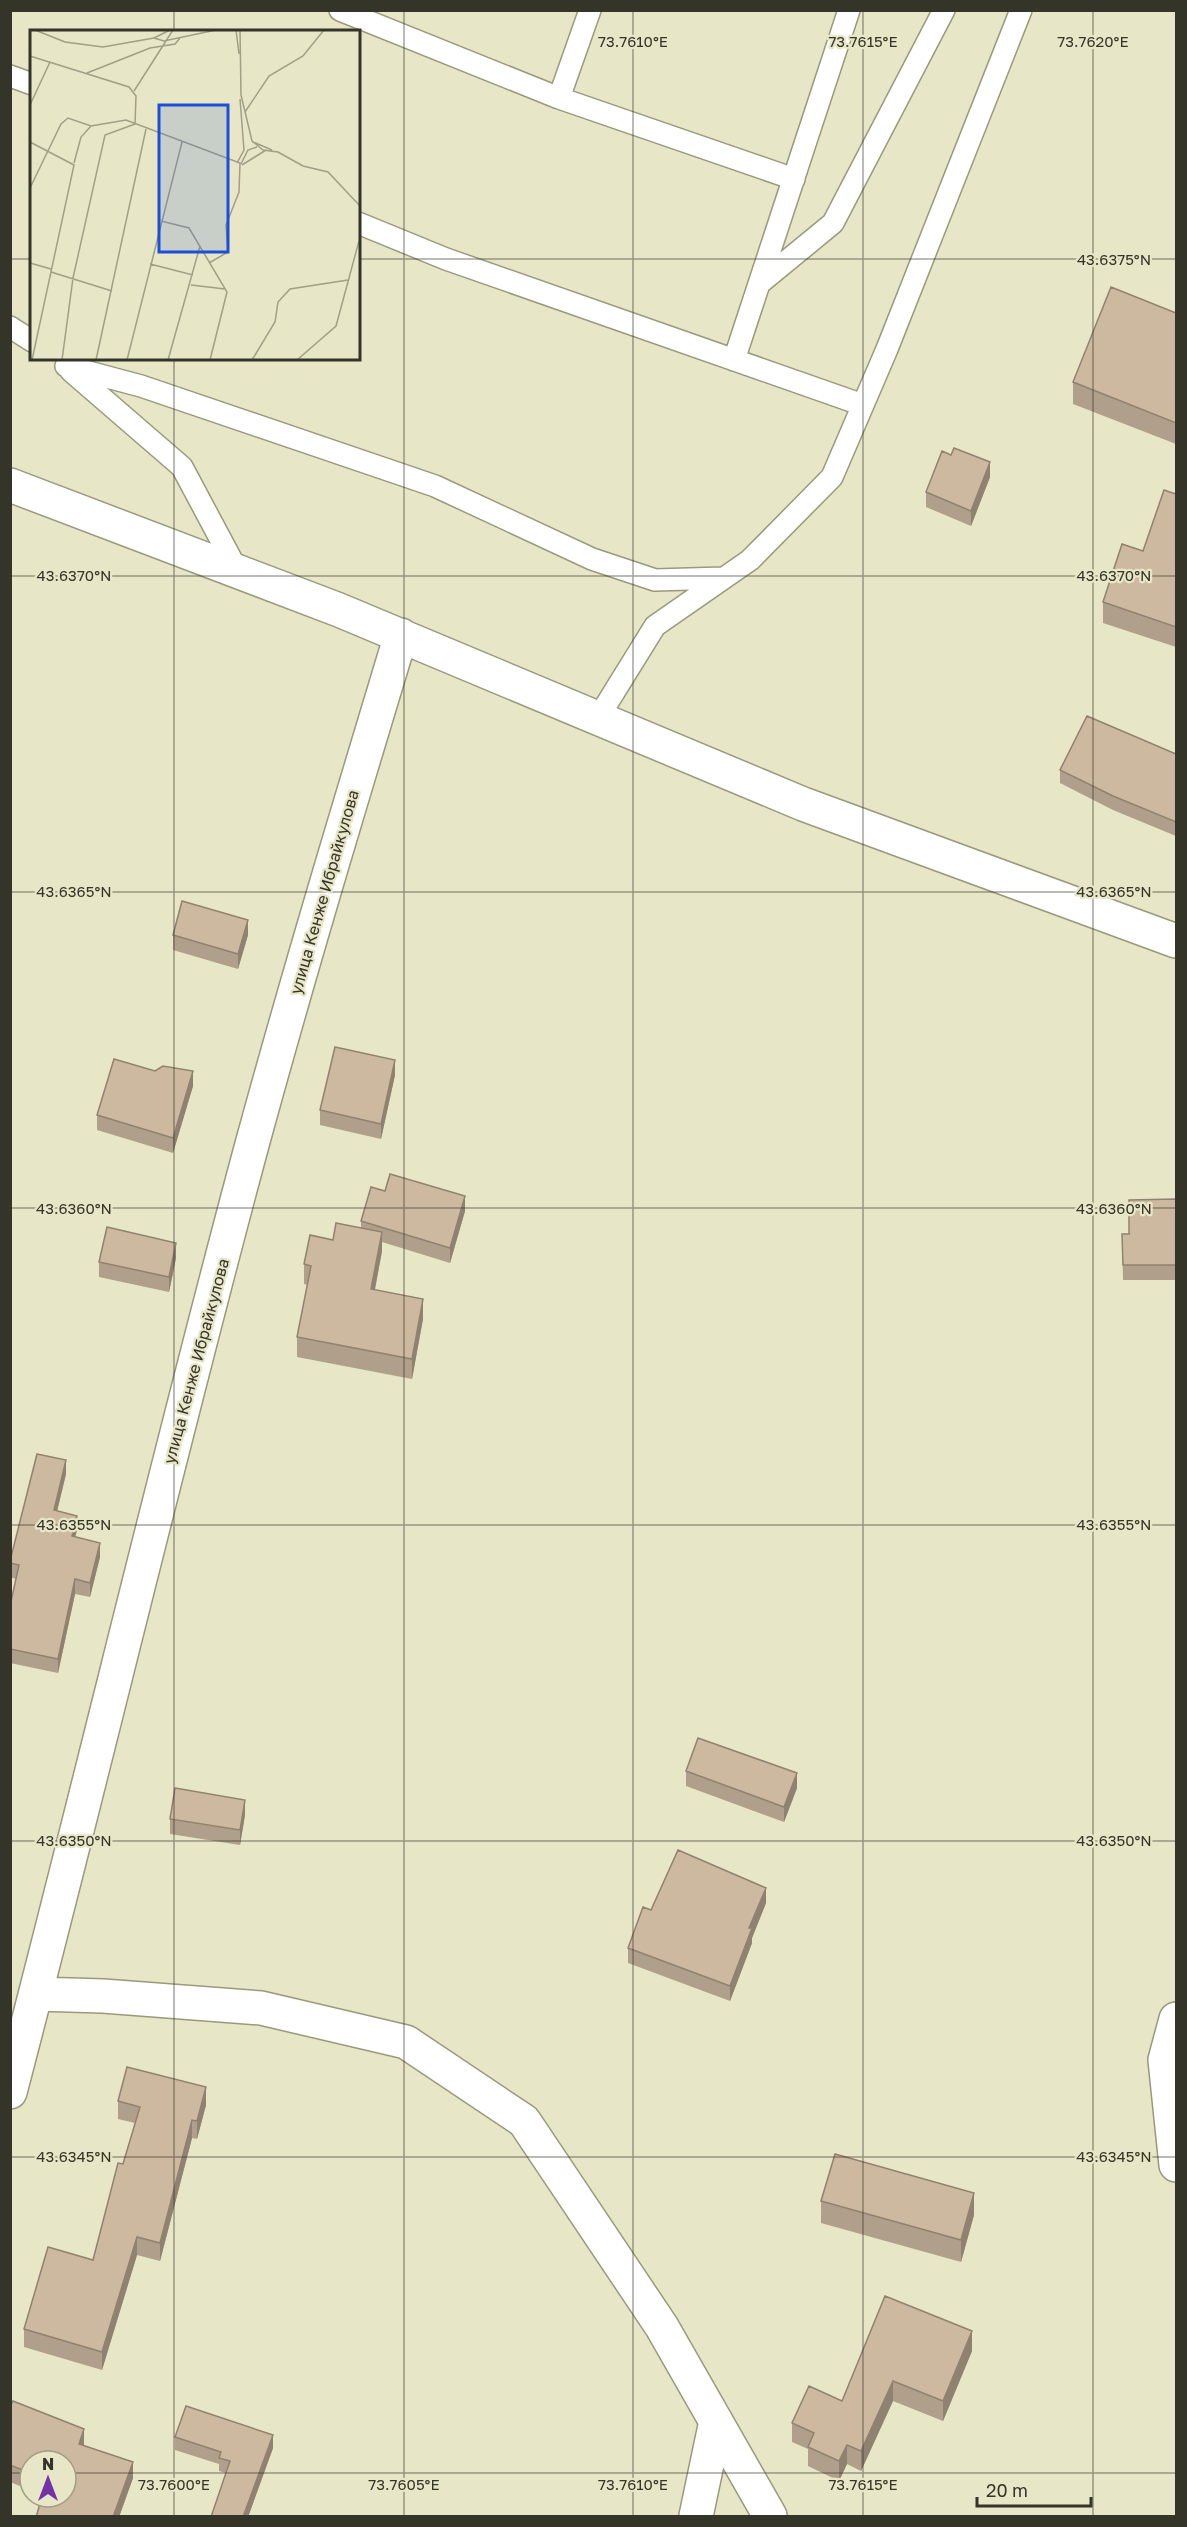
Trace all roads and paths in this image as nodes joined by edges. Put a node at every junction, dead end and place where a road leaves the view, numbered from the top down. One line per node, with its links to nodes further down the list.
1 (340, 10): 8 (lane)
2 (590, 10): 8 (lane)
3 (849, 10): 9 (lane)
4 (944, 10): 11 (lane)
5 (1021, 10): 16 (lane)
6 (10, 75): 7 (lane)
7 (30, 83)
8 (559, 98): 9 (lane)
9 (794, 178): 11 (lane)
10 (360, 224): 14 (lane)
11 (759, 284): 14 (lane)
12 (10, 327): 13 (lane)
13 (30, 340)
14 (734, 360): 16 (lane)
15 (62, 362): 18 (lane); 19 (lane)
16 (863, 405): 19 (lane)
17 (10, 485): 18 (street)
18 (238, 572): 20 (street)
19 (723, 578): 21 (lane)
20 (400, 635): 21 (street); 23 (street, улица Кенже Ибрайкулова)
21 (598, 718): 22 (street)
22 (1176, 941)
23 (36, 1995): 25 (street, улица Кенже Ибрайкулова); 27 (street)
24 (1176, 2019): 26 (street)
25 (10, 2092)
26 (1176, 2165)
27 (716, 2421): 28 (street); 29 (street)
28 (696, 2517)
29 (770, 2517)

